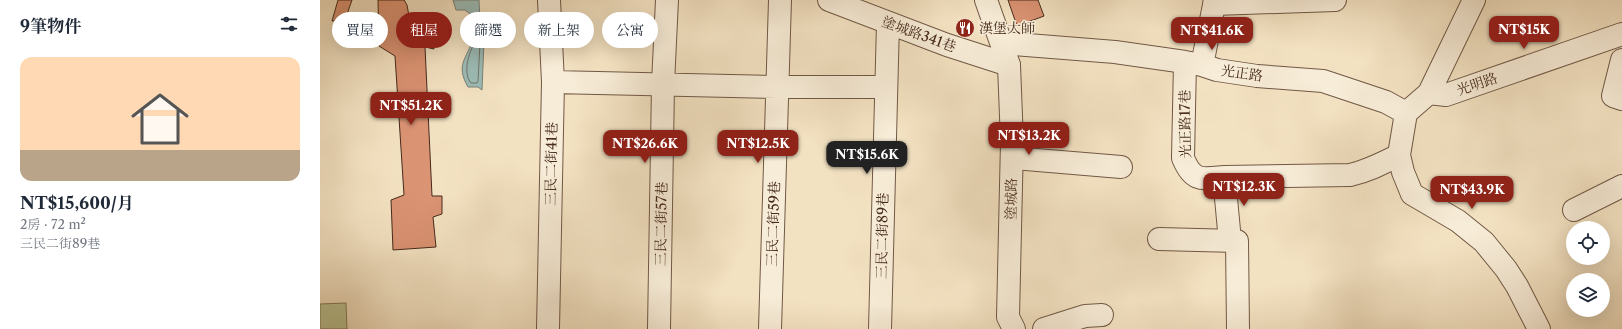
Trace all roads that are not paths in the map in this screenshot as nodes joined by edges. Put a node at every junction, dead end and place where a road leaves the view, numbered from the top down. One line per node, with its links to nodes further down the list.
1 (549, 0): 15 (street, 三民二街41巷)
2 (667, 0): 16 (street, 三民二街57巷)
3 (780, 0): 17 (street, 三民二街59巷)
4 (829, 0): 9 (street, 塗城路341巷)
5 (986, 0): 11 (street, 塗城路)
6 (1335, 0): 8 (street)
7 (1474, 0): 19 (street, 光明路)
8 (1214, 2): 13 (street)
9 (888, 23): 14 (street, 塗城路341巷); 18 (street, 三民二街89巷)
10 (1622, 34): 19 (street, 光明路)
11 (1002, 44): 13 (street, 光正路); 14 (street, 塗城路)
12 (1622, 60): 20 (street)
13 (1193, 64): 21 (street, 光正路); 25 (street, 光正路17巷)
14 (1009, 65): 23 (street, 塗城路)
15 (553, 82): 16 (street); 31 (street, 三民二街41巷)
16 (663, 84): 17 (street); 32 (street, 三民二街57巷)
17 (777, 87): 18 (street); 33 (street, 三民二街59巷)
18 (886, 87): 34 (street, 三民二街89巷)
19 (1429, 93): 21 (street)
20 (1622, 99)
21 (1406, 113): 22 (street)
22 (1399, 155): 25 (street, 光正路17巷); 38 (street)
23 (1012, 158): 24 (street); 35 (street, 塗城路)
24 (1121, 168)
25 (1224, 177): 29 (street)
26 (1622, 186): 27 (street)
27 (1574, 210)
28 (1158, 238): 29 (street)
29 (1230, 241): 37 (street)
30 (1093, 310): 36 (street)
31 (548, 329)
32 (659, 329)
33 (770, 329)
34 (880, 329)
35 (1014, 329)
36 (1044, 329)
37 (1238, 329)
38 (1539, 329)

